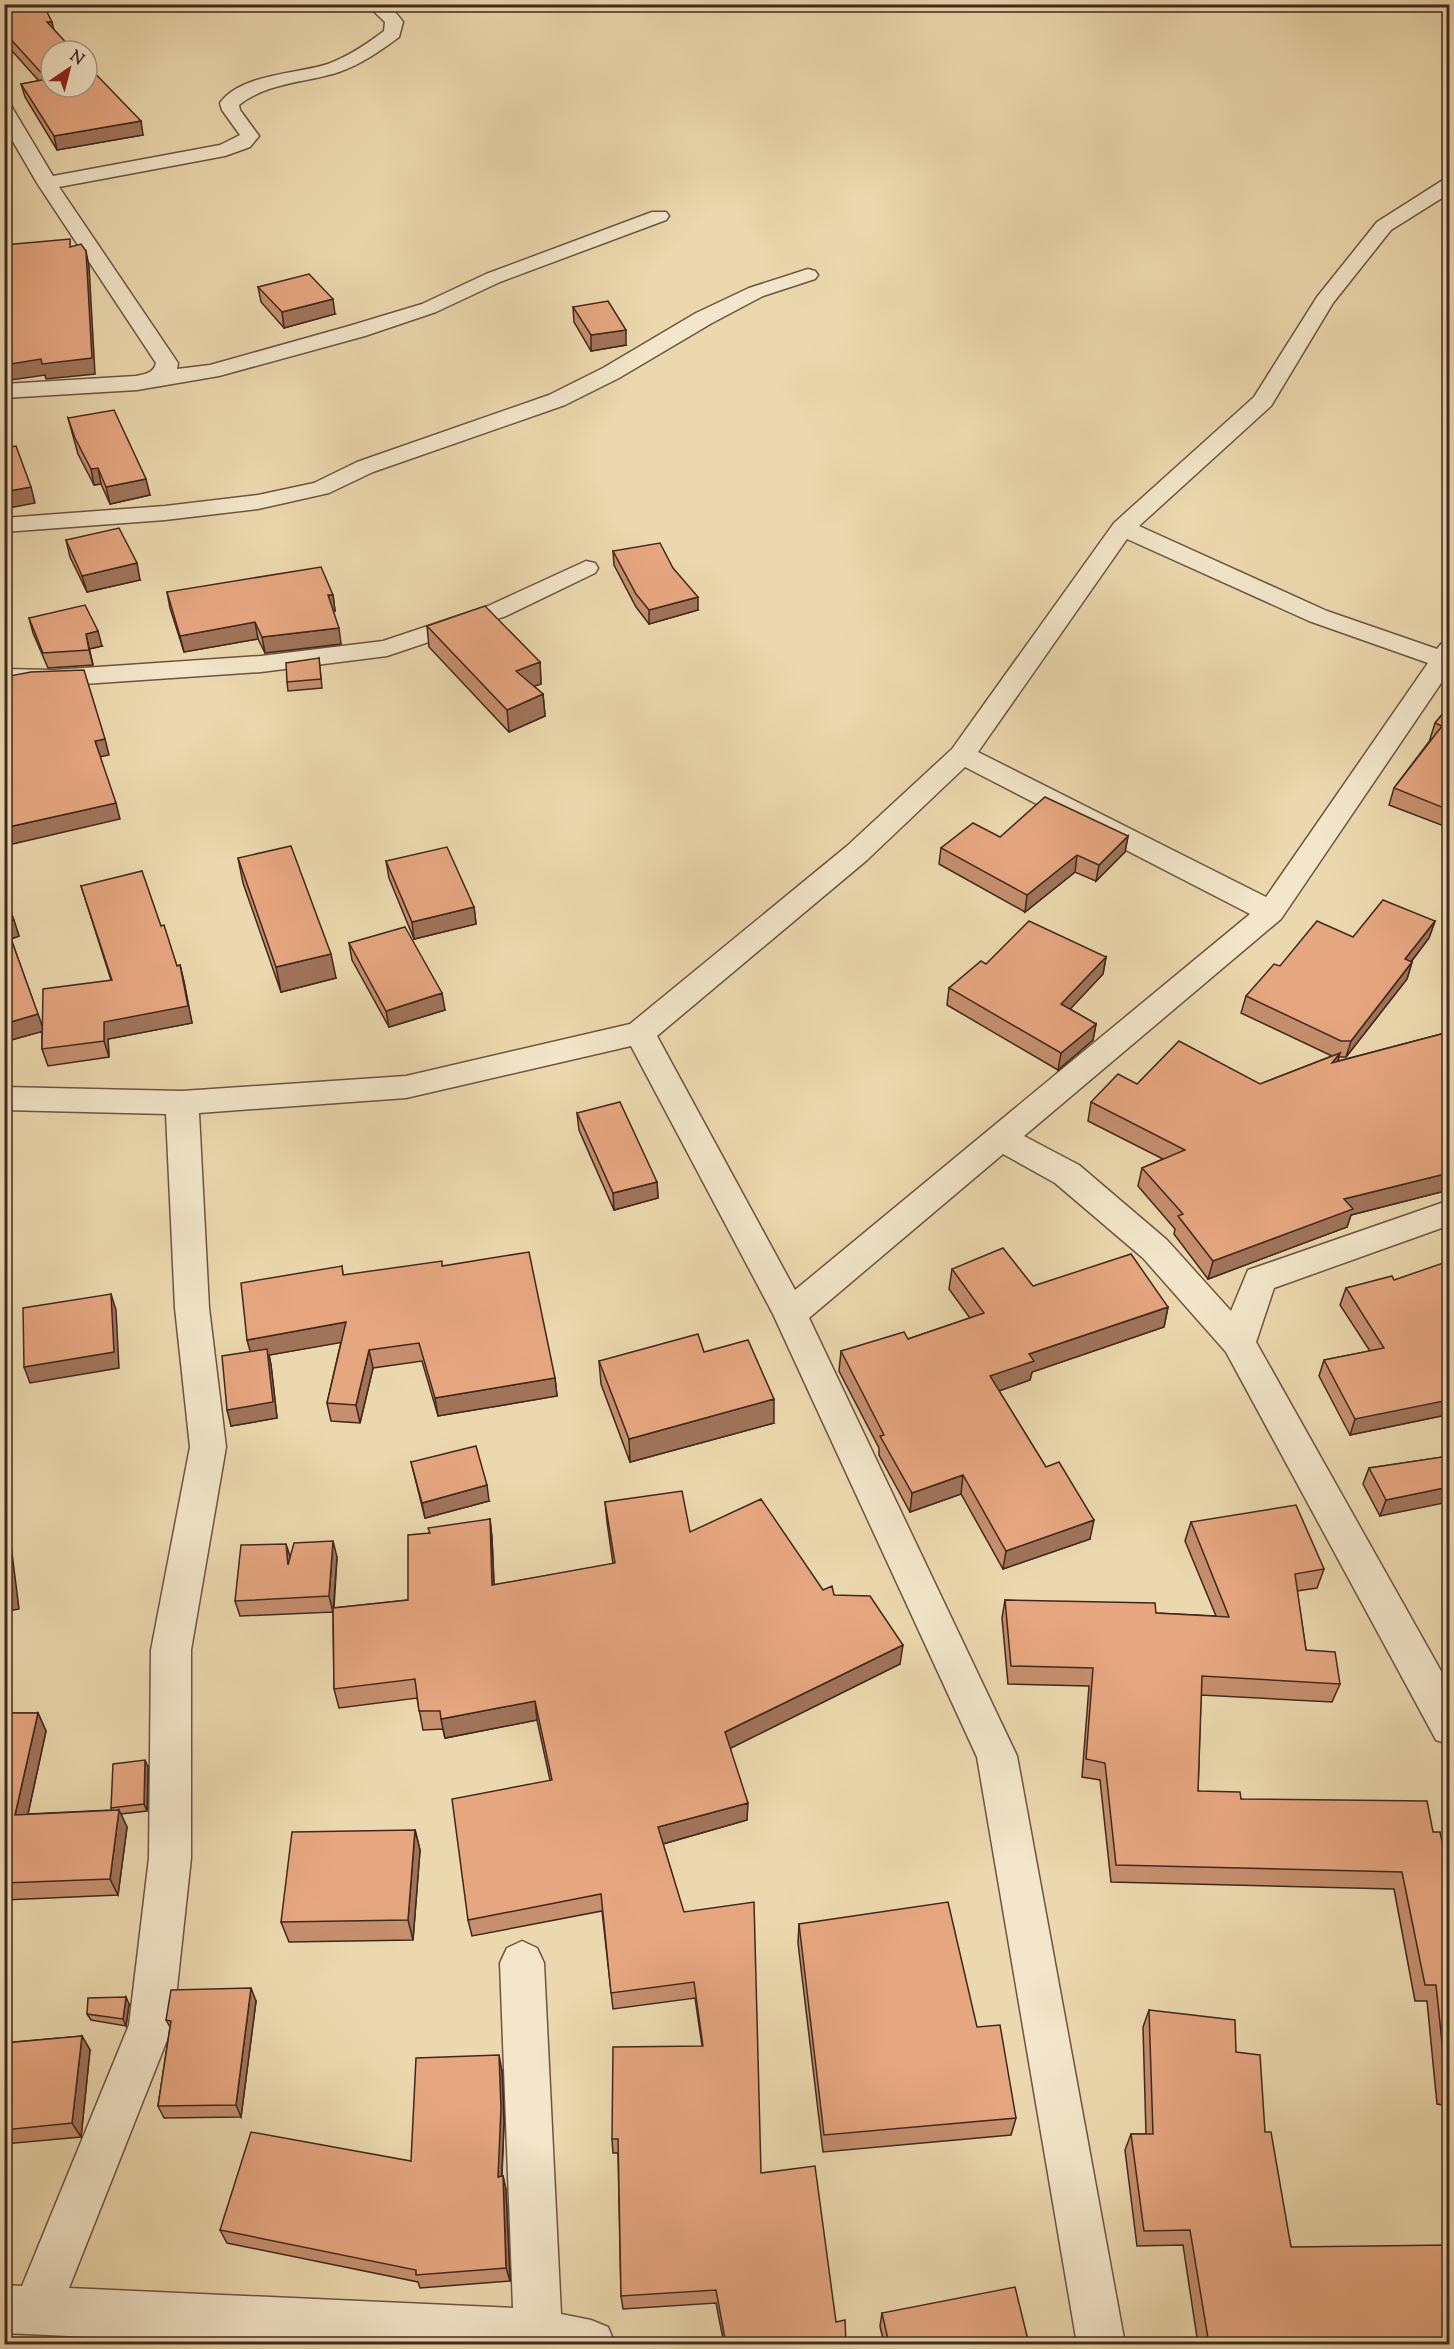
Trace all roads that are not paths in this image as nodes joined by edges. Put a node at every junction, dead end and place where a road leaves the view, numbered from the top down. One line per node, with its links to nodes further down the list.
1 (374, 4): 3 (street)
2 (4, 109): 3 (street)
3 (46, 183): 7 (street)
4 (1449, 184): 10 (street)
5 (659, 216): 7 (street)
6 (808, 275): 9 (street)
7 (156, 378): 8 (street)
8 (4, 391)
9 (4, 525)
10 (1123, 528): 12 (street); 14 (street)
11 (586, 568): 13 (street)
12 (1447, 657): 15 (street)
13 (4, 677)
14 (962, 755): 15 (street); 16 (street)
15 (1271, 912): 19 (street)
16 (640, 1033): 18 (street); 21 (street)
17 (4, 1098): 18 (street)
18 (182, 1102): 25 (street)
19 (1000, 1138): 21 (street); 22 (street)
20 (1449, 1212): 22 (street)
21 (790, 1314): 29 (street)
22 (1238, 1342): 23 (street)
23 (1449, 1727)
24 (522, 1963): 26 (street)
25 (20, 2310): 27 (street)
26 (538, 2334): 27 (street); 28 (street)
27 (348, 2335)
28 (591, 2344)
29 (1101, 2344)

